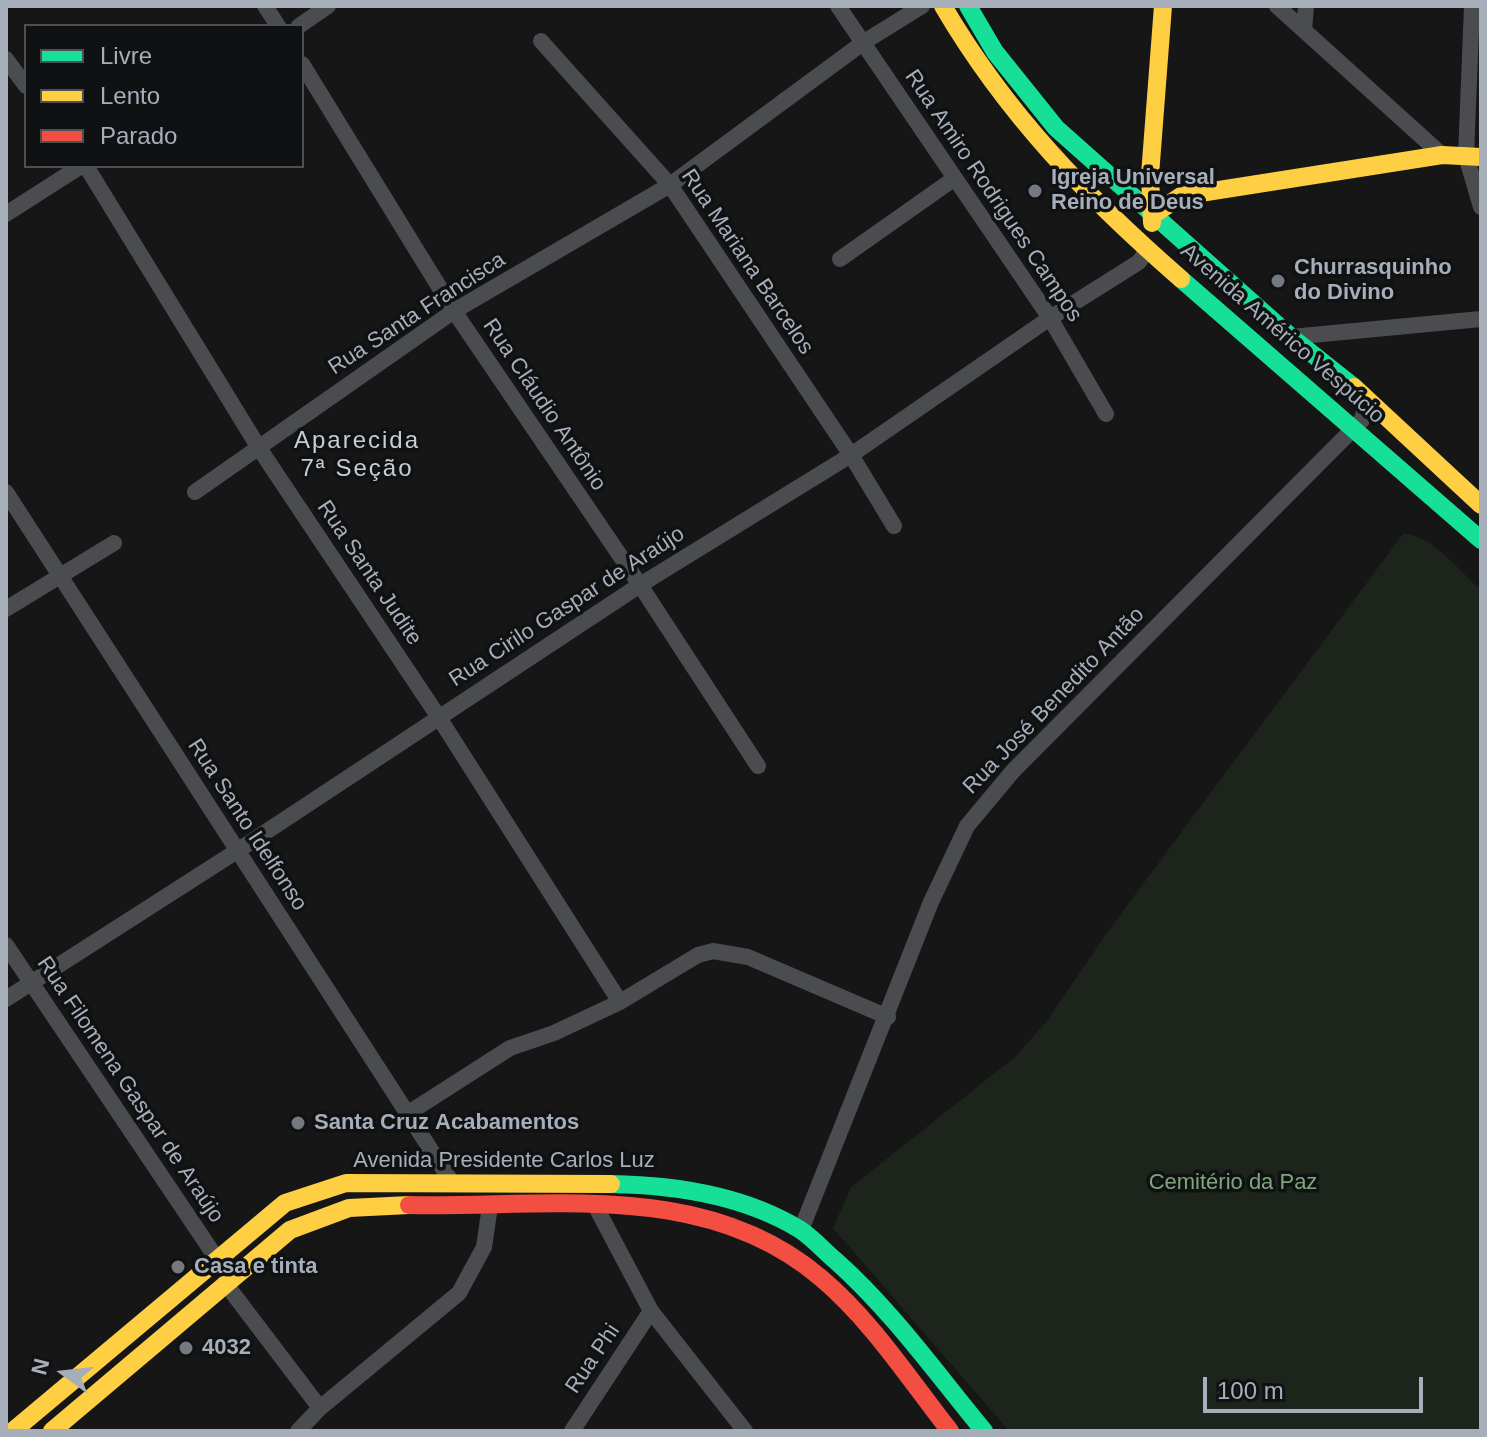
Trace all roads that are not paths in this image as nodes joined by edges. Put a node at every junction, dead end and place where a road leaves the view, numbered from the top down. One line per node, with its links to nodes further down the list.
1 (265, 6): 11 (street)
2 (328, 6): 12 (street)
3 (838, 6): 15 (street, Rua Amiro Rodrigues Campos)
4 (922, 6): 15 (street, Rua Santa Francisca)
5 (943, 6): 28 (main road, Avenida Américo Vespúcio)
6 (968, 6): 27 (main road, Avenida Américo Vespúcio)
7 (1163, 6): 27 (main road)
8 (1277, 6): 13 (street)
9 (1306, 6): 13 (street)
10 (1472, 6): 20 (street)
11 (277, 24)
12 (302, 24)
13 (1304, 30): 19 (street)
14 (541, 41): 24 (street, Rua Mariana Barcelos)
15 (864, 42): 23 (street, Rua Amiro Rodrigues Campos); 24 (street, Rua Santa Francisca)
16 (6, 59): 18 (street)
17 (304, 67): 30 (street, Rua Cláudio Antônio)
18 (24, 83)
19 (1442, 155): 20 (main road); 27 (main road)
20 (1473, 156): 25 (street)
21 (80, 168): 26 (street)
22 (84, 168): 37 (street, Rua Santa Judite)
23 (955, 178): 29 (street); 31 (street, Rua Amiro Rodrigues Campos)
24 (670, 185): 30 (street, Rua Santa Francisca); 38 (street, Rua Mariana Barcelos)
25 (1481, 207)
26 (6, 214)
27 (1153, 215): 28 (main road); 33 (main road, Avenida Américo Vespúcio)
28 (1148, 249): 31 (street, Rua Cirilo Gaspar de Araújo); 36 (main road, Avenida Américo Vespúcio)
29 (840, 259)
30 (454, 311): 37 (street, Rua Santa Francisca); 46 (street, Rua Cláudio Antônio)
31 (1050, 318): 35 (street, Rua Amiro Rodrigues Campos); 38 (street, Rua Cirilo Gaspar de Araújo)
32 (1481, 319): 33 (street)
33 (1291, 337): 34 (main road, Avenida Américo Vespúcio)
34 (1363, 394): 36 (street); 41 (main road, Avenida Américo Vespúcio)
35 (1106, 414)
36 (1354, 428): 43 (main road, Avenida Américo Vespúcio); 55 (street, Rua José Benedito Antão)
37 (259, 448): 40 (street, Rua Santa Francisca); 48 (street, Rua Santa Judite)
38 (851, 455): 42 (street, Rua Mariana Barcelos); 46 (street, Rua Cirilo Gaspar de Araújo)
39 (6, 492): 45 (street, Rua Santo Idelfonso)
40 (195, 492)
41 (1481, 505)
42 (894, 526)
43 (1481, 540)
44 (114, 543): 45 (street)
45 (61, 574): 47 (street); 50 (street, Rua Santo Idelfonso)
46 (640, 585): 48 (street, Rua Cirilo Gaspar de Araújo); 49 (street, Rua Cláudio Antônio)
47 (6, 609)
48 (438, 716): 50 (street, Rua Cirilo Gaspar de Araújo); 54 (street, Rua Santa Judite)
49 (758, 766)
50 (237, 851): 52 (street, Rua Cirilo Gaspar de Araújo); 56 (street, Rua Santo Idelfonso)
51 (6, 945): 52 (street, Rua Filomena Gaspar de Araújo)
52 (31, 983): 53 (street, Rua Cirilo Gaspar de Araújo); 61 (street, Rua Filomena Gaspar de Araújo)
53 (6, 999)
54 (620, 1002): 55 (street); 56 (street)
55 (888, 1017): 60 (street, Rua José Benedito Antão)
56 (407, 1114): 57 (street, Rua Santo Idelfonso)
57 (451, 1181): 60 (main road, Avenida Presidente Carlos Luz); 61 (main road, Avenida Presidente Carlos Luz)
58 (490, 1206): 59 (main road, Avenida Presidente Carlos Luz); 62 (main road, Avenida Presidente Carlos Luz); 64 (street)
59 (596, 1207): 63 (street); 70 (main road, Avenida Presidente Carlos Luz)
60 (801, 1230): 71 (main road, Avenida Presidente Carlos Luz)
61 (217, 1259): 65 (main road, Avenida Presidente Carlos Luz)
62 (225, 1283): 64 (street); 66 (main road, Avenida Presidente Carlos Luz)
63 (651, 1311): 68 (street, Rua Phi); 69 (street)
64 (320, 1408): 67 (street)
65 (13, 1431)
66 (52, 1431)
67 (298, 1431)
68 (572, 1431)
69 (745, 1431)
70 (950, 1431)
71 (984, 1431)

